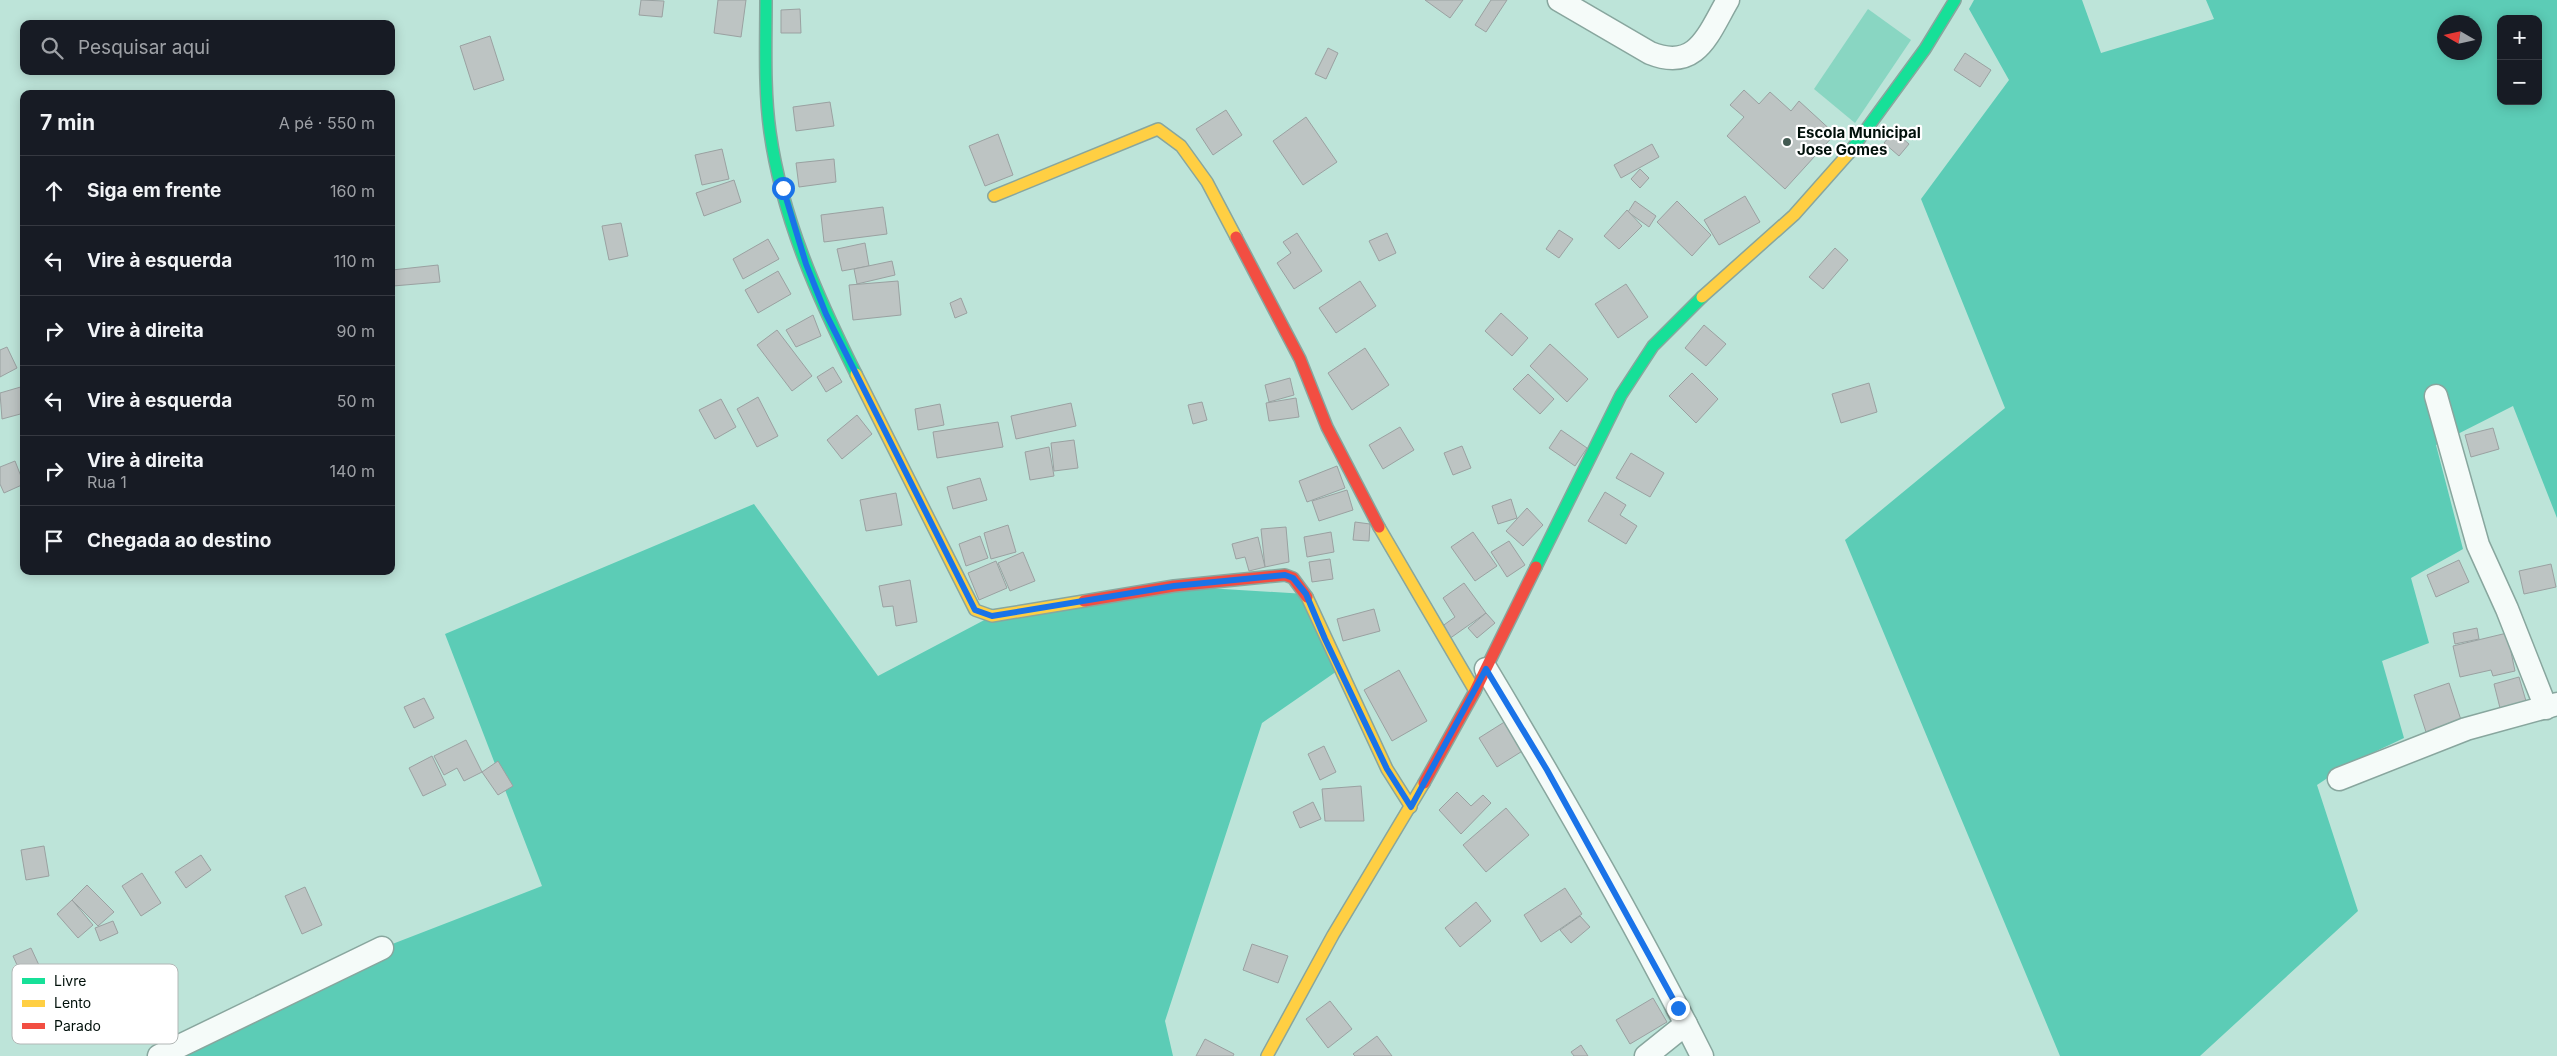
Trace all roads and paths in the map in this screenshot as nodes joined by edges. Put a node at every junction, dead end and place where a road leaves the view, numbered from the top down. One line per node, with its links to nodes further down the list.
1 (766, 0): 11 (street)
2 (1559, 0): 3 (street)
3 (1728, 0)
4 (1955, 0): 7 (street)
5 (994, 196): 8 (street)
6 (2436, 396): 9 (street)
7 (1486, 669): 8 (street); 13 (street)
8 (1476, 690): 11 (street)
9 (2552, 706): 10 (street)
10 (2339, 779)
11 (1411, 807): 15 (street)
12 (382, 948): 14 (street)
13 (1686, 1024): 16 (street); 17 (street)
14 (159, 1056)
15 (1267, 1056)
16 (1646, 1056)
17 (1702, 1056)

